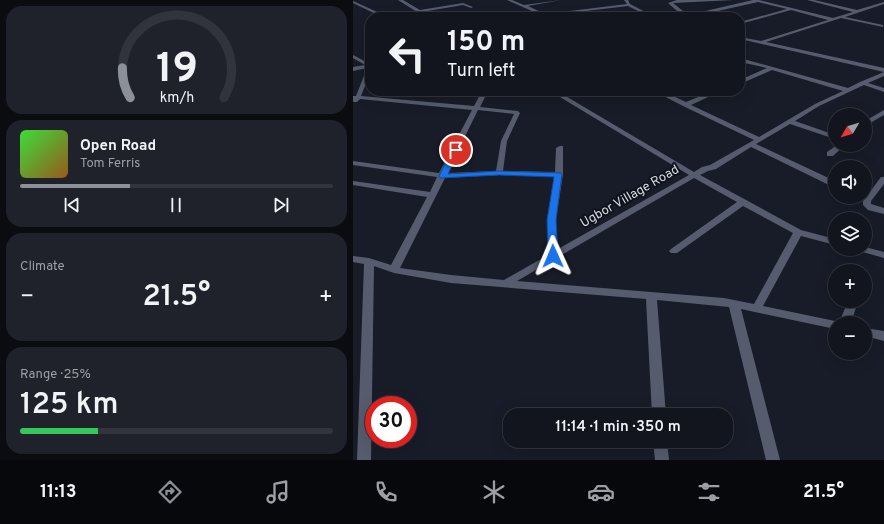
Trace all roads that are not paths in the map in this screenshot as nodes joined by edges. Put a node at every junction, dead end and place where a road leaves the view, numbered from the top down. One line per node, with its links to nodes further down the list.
1 (400, 0): 14 (street)
2 (509, 0): 12 (street)
3 (559, 0): 12 (street)
4 (626, 0): 11 (street)
5 (732, 0): 23 (street)
6 (756, 0): 15 (street); 24 (street)
7 (809, 0): 17 (street)
8 (877, 0): 9 (street)
9 (883, 1): 17 (street)
10 (353, 2): 18 (street)
11 (629, 5): 21 (street); 22 (street)
12 (523, 6): 20 (street)
13 (471, 7): 16 (street)
14 (416, 9): 16 (street); 19 (street)
15 (791, 9): 26 (street); 27 (street)
16 (421, 11)
17 (857, 11): 25 (street)
18 (374, 12)
19 (421, 12)
20 (538, 12)
21 (570, 12)
22 (643, 12)
23 (681, 12)
24 (707, 12)
25 (840, 17): 26 (street); 28 (street)
26 (833, 19): 31 (street)
27 (745, 22)
28 (883, 27): 29 (street)
29 (873, 30)
30 (745, 39): 31 (street)
31 (762, 42): 38 (street)
32 (353, 56): 34 (street)
33 (745, 61): 36 (street)
34 (365, 64)
35 (365, 67): 37 (street)
36 (772, 68): 40 (street); 42 (street)
37 (353, 69)
38 (884, 72): 41 (street, Ugbor Village Road); 42 (street, Ugbor Village Road)
39 (365, 76): 49 (street)
40 (745, 80)
41 (862, 83): 42 (street, Ugbor Village Road); 43 (street)
42 (845, 90): 55 (street, Ugbor Village Road); 57 (street, Ugbor Village Road)
43 (884, 90)
44 (482, 96): 52 (street)
45 (562, 96): 62 (street)
46 (565, 96): 62 (street)
47 (667, 96): 51 (street)
48 (706, 96): 51 (street)
49 (356, 98): 50 (street); 52 (street)
50 (353, 102)
51 (685, 105): 57 (street)
52 (476, 109): 63 (street); 65 (street)
53 (884, 112): 54 (street)
54 (872, 120)
55 (789, 121): 56 (street); 57 (street, Ugbor Village Road)
56 (828, 135)
57 (754, 140): 62 (street, Ugbor Village Road); 67 (street)
58 (560, 148): 64 (street)
59 (832, 152): 60 (street)
60 (830, 154)
61 (353, 162): 65 (street)
62 (699, 172): 70 (street); 77 (street, Ugbor Village Road)
63 (499, 173): 64 (street); 65 (street)
64 (559, 174): 77 (street)
65 (443, 176): 69 (street)
66 (884, 179): 71 (street)
67 (828, 181)
68 (353, 183): 69 (street)
69 (433, 195): 80 (street)
70 (743, 202): 72 (street); 74 (street)
71 (884, 211)
72 (798, 232): 73 (street); 84 (street)
73 (828, 240)
74 (674, 251)
75 (872, 252): 76 (street)
76 (884, 255)
77 (553, 256): 81 (street, Ugbor Village Road)
78 (353, 259): 79 (street)
79 (369, 261): 80 (street); 90 (street)
80 (394, 270): 81 (street)
81 (506, 283): 82 (street)
82 (651, 297): 83 (street); 88 (street)
83 (734, 304): 84 (street); 92 (street)
84 (757, 308): 85 (street)
85 (828, 323)
86 (872, 333): 87 (street)
87 (884, 336)
88 (659, 408)
89 (661, 448): 91 (street)
90 (364, 460)
91 (662, 460)
92 (773, 460)

